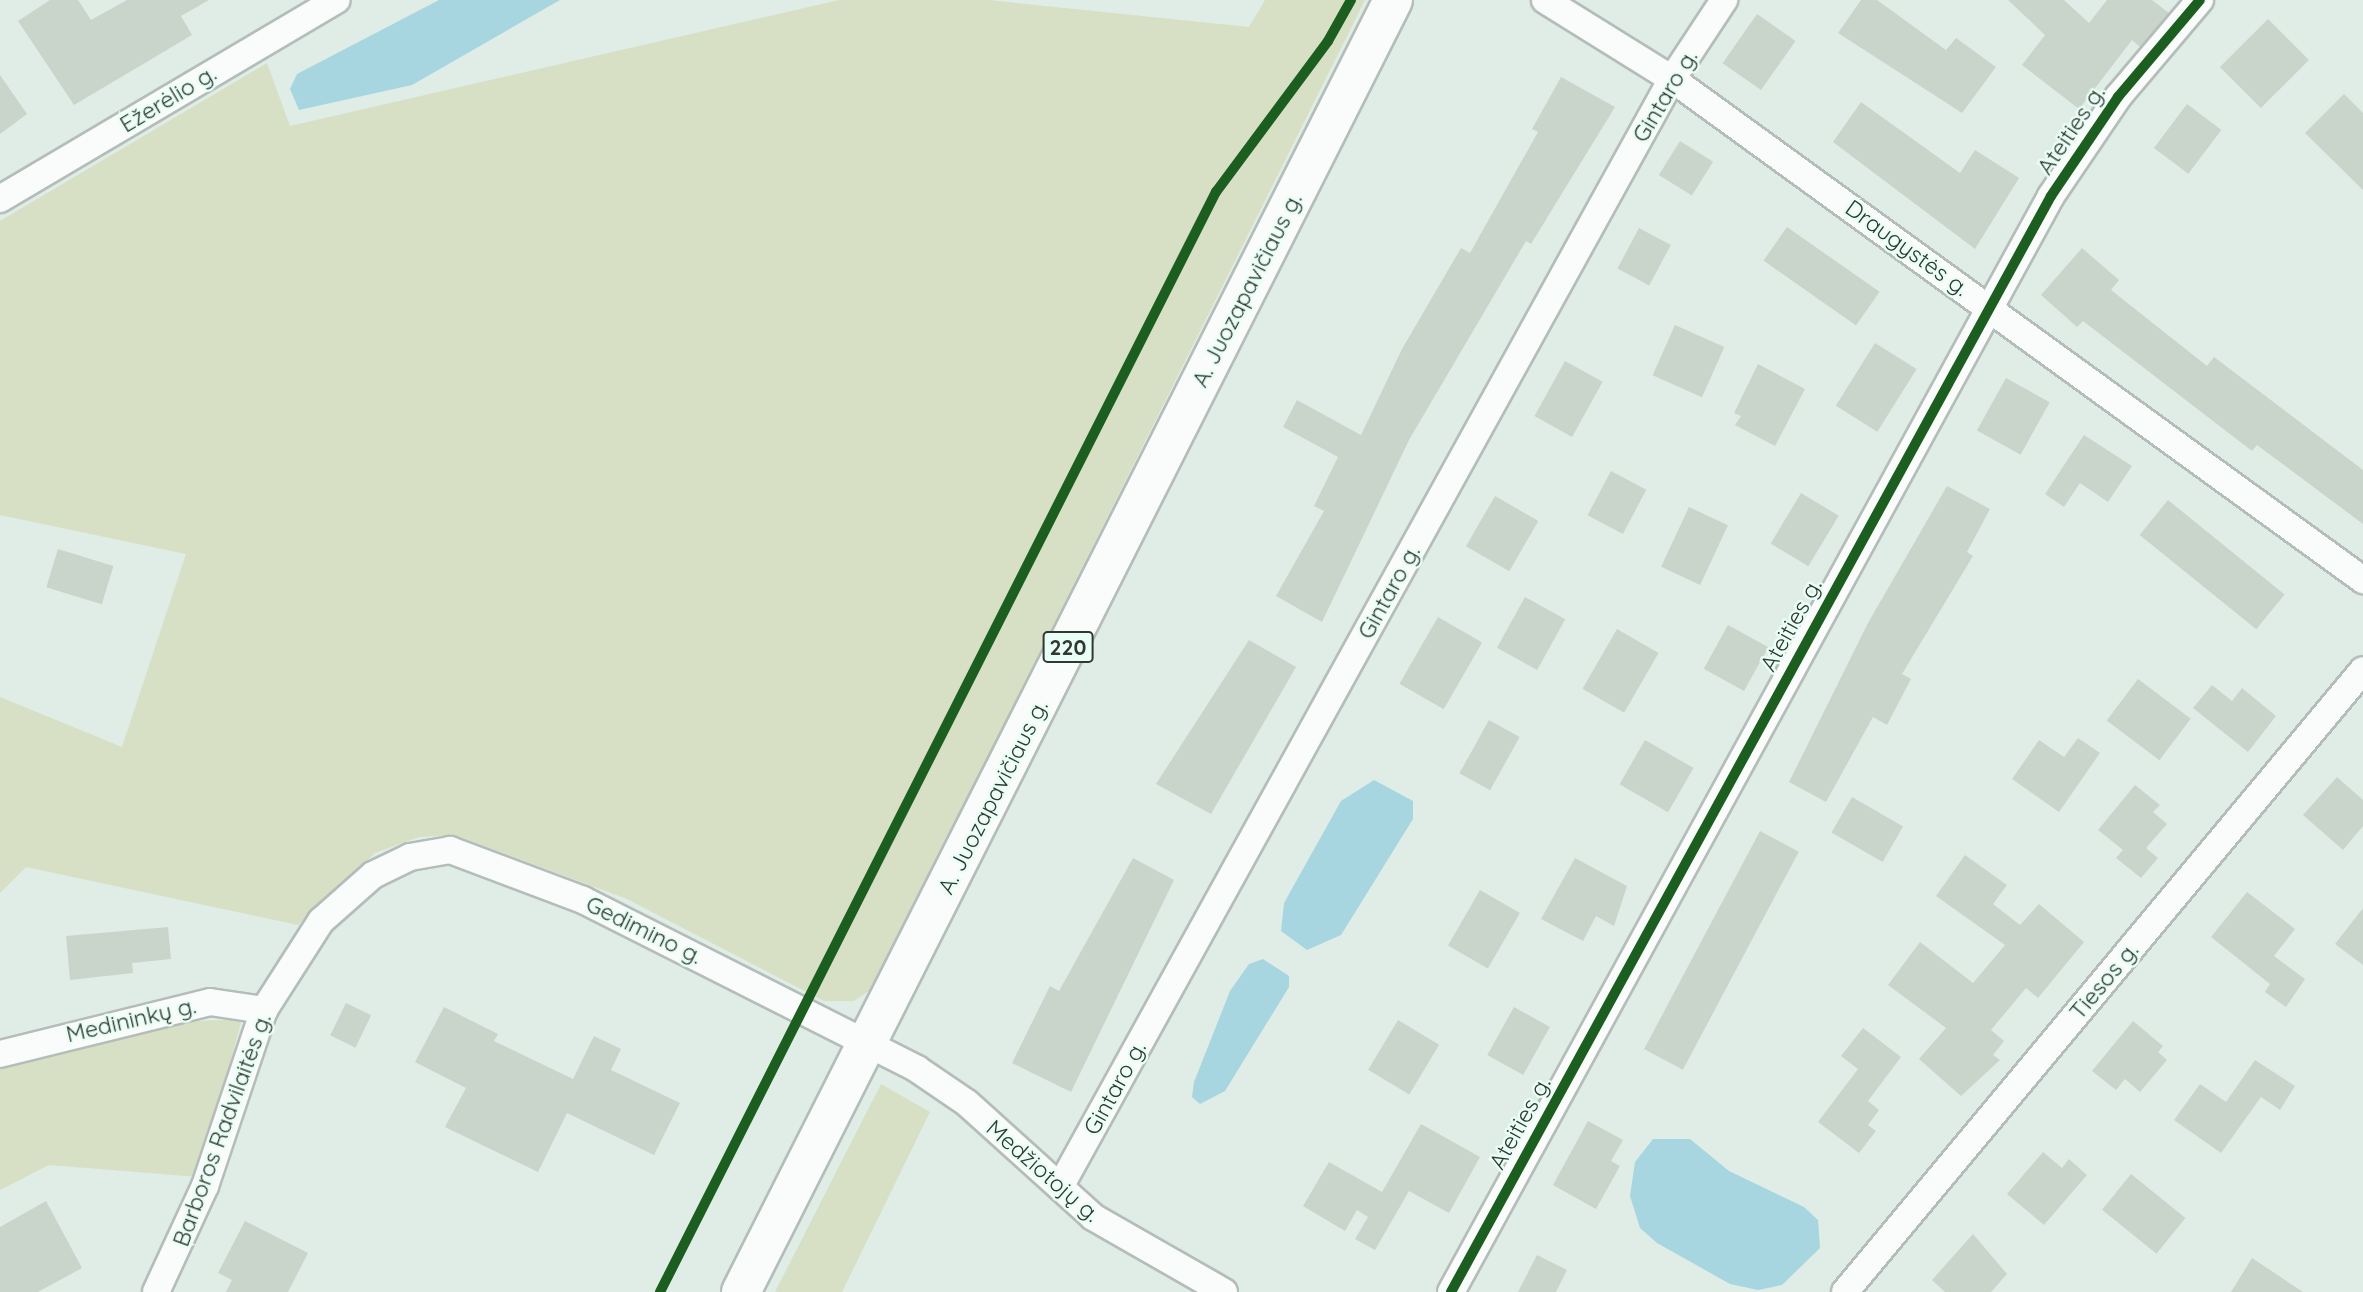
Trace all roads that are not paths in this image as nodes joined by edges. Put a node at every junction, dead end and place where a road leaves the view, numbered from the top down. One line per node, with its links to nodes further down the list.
1 (336, 0): 7 (street, Ežerėlio g.)
2 (1393, 0): 13 (main road, A. Juozapavičiaus g. / 220)
3 (1545, 0): 6 (street, Draugystės g.)
4 (1724, 0): 6 (street, Gintaro g.)
5 (2200, 0): 8 (street, Ateities g.)
6 (1672, 79): 8 (street, Draugystės g.); 15 (street, Gintaro g.)
7 (0, 199)
8 (1988, 306): 9 (street, Draugystės g.); 19 (street, Ateities g.)
9 (2363, 580)
10 (2363, 670): 20 (street, Tiesos g.)
11 (410, 857): 12 (street, Barboros Radvilaitės g.); 13 (street, Gedimino g.)
12 (264, 1010): 14 (street, Medininkų g.); 16 (street, Barboros Radvilaitės g.)
13 (866, 1042): 15 (street, Medžiotojų g.); 17 (main road, A. Juozapavičiaus g. / 220)
14 (0, 1054)
15 (1060, 1187): 18 (street, Medžiotojų g.)
16 (156, 1292)
17 (741, 1292)
18 (1224, 1292)
19 (1451, 1292)
20 (1845, 1292)

